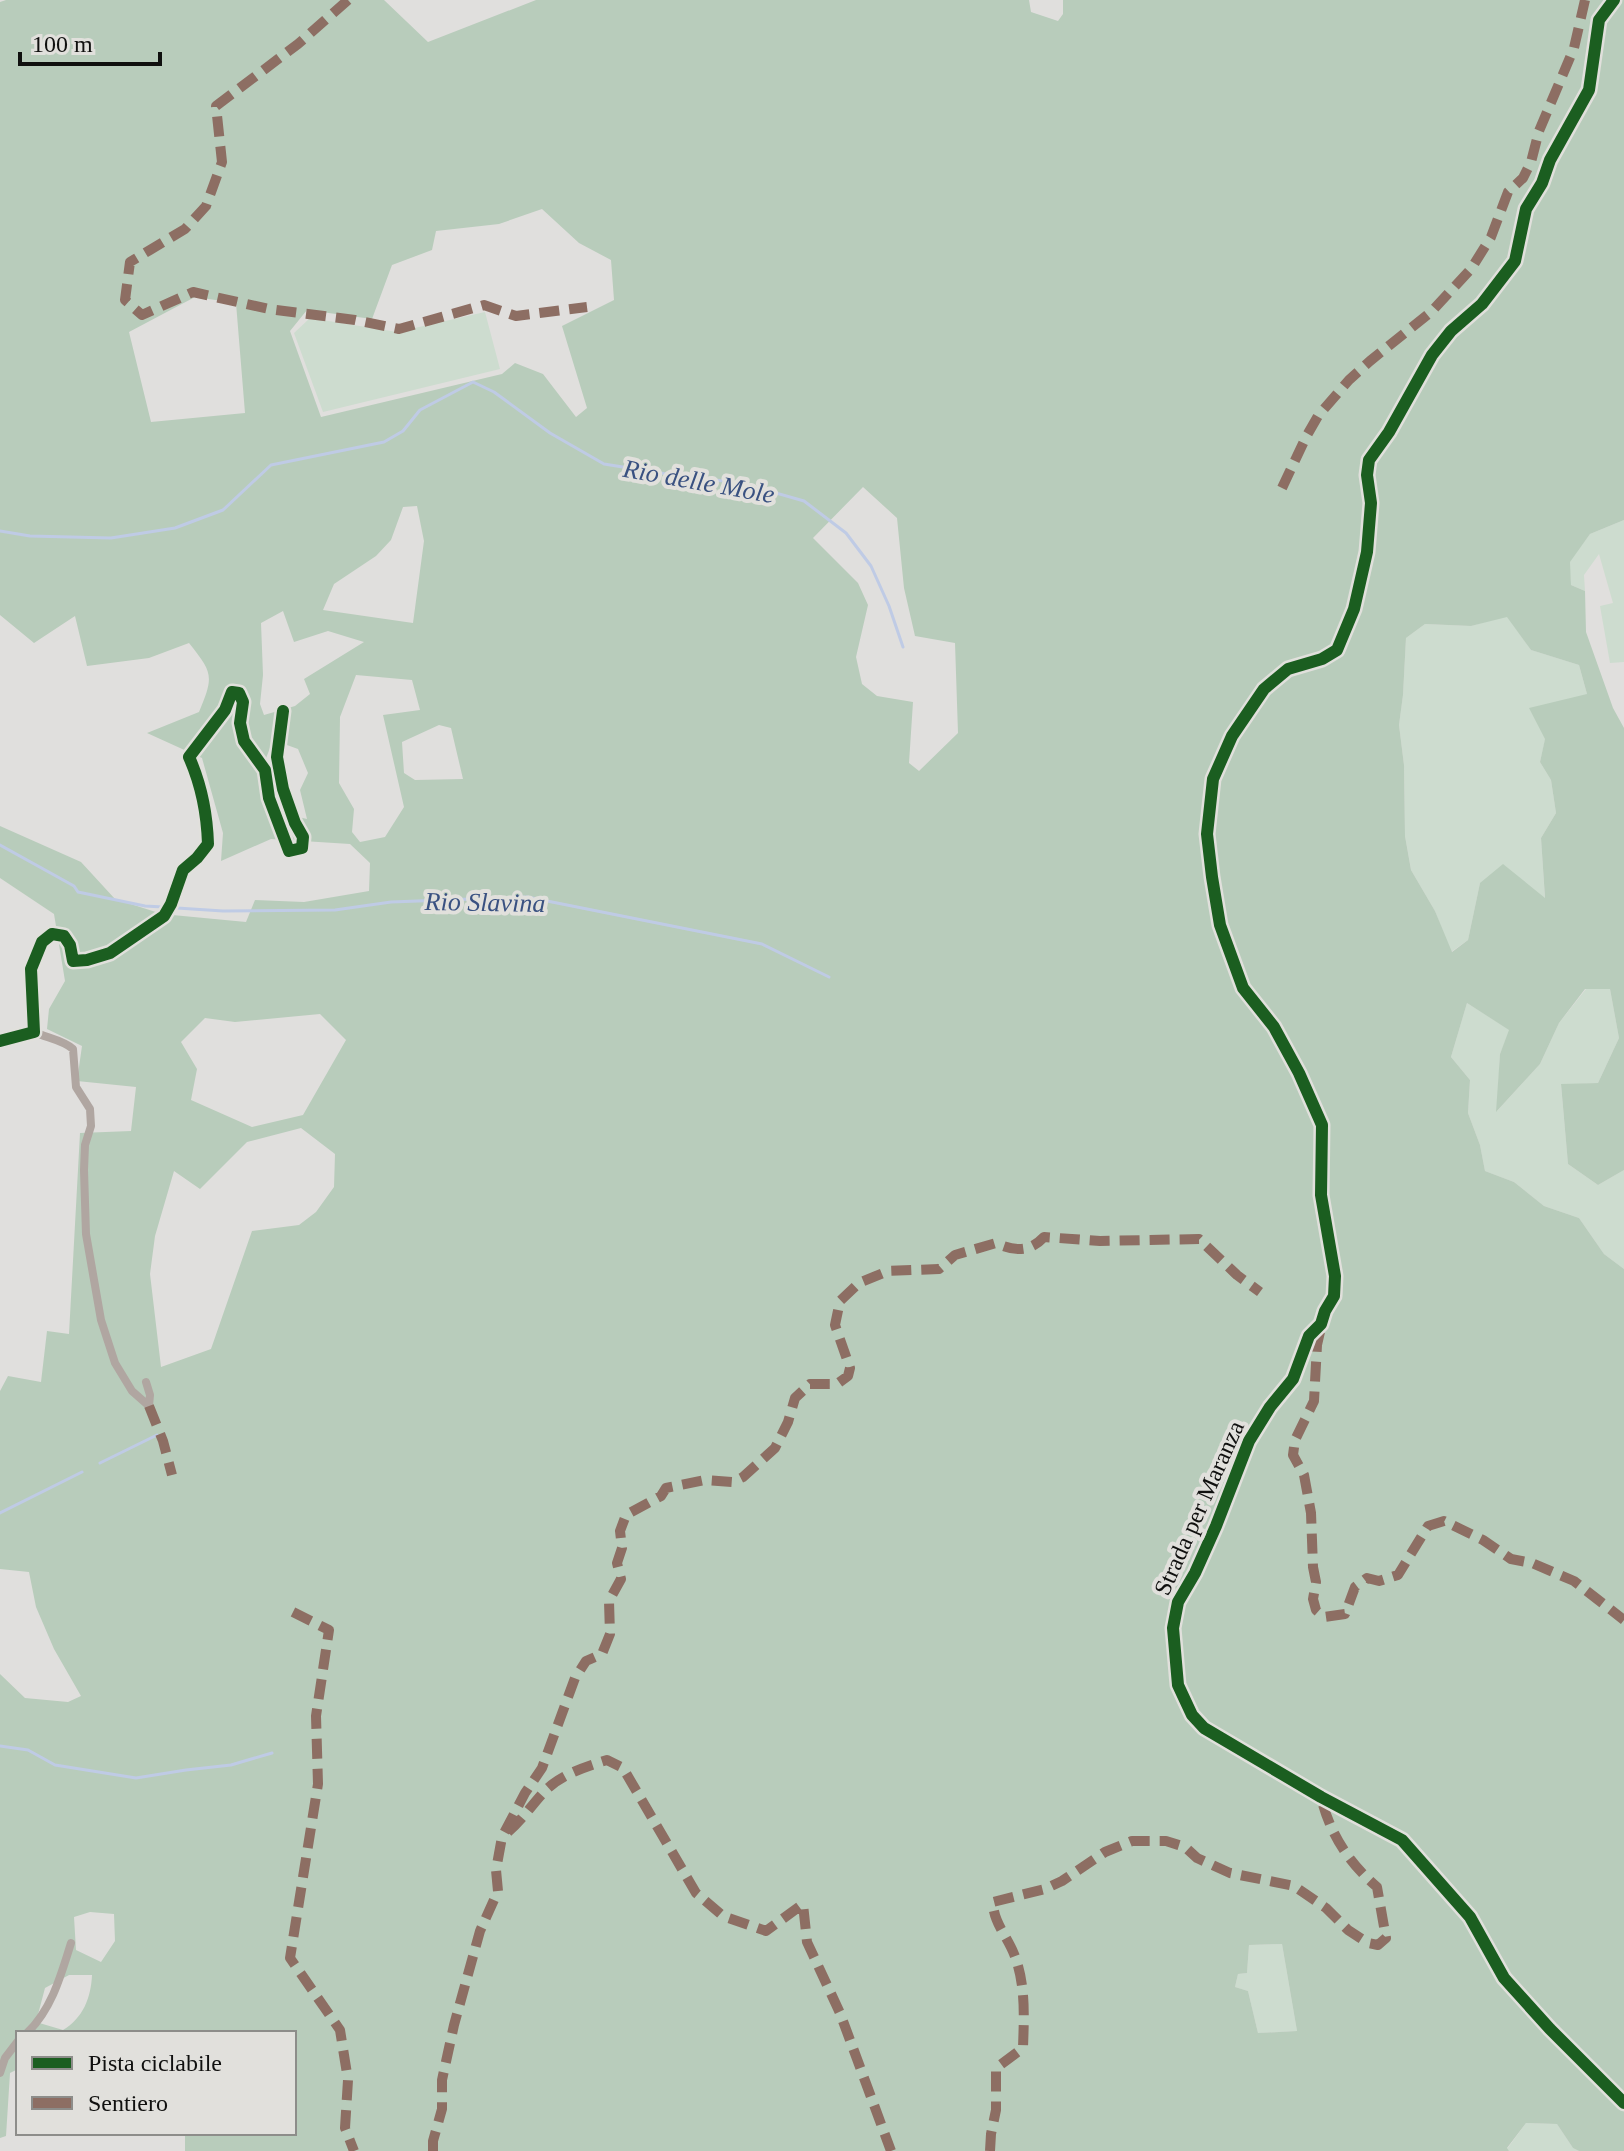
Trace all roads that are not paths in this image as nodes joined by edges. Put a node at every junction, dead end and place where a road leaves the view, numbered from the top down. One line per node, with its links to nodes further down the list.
1 (1614, 0): 10 (street, Strada per Maranza)
2 (283, 711): 3 (street)
3 (34, 1032): 4 (street); 5 (street)
4 (0, 1041)
5 (146, 1382)
6 (71, 1943): 7 (street)
7 (29, 2031)
8 (16, 2044): 9 (street)
9 (0, 2073)
10 (1624, 2103)

